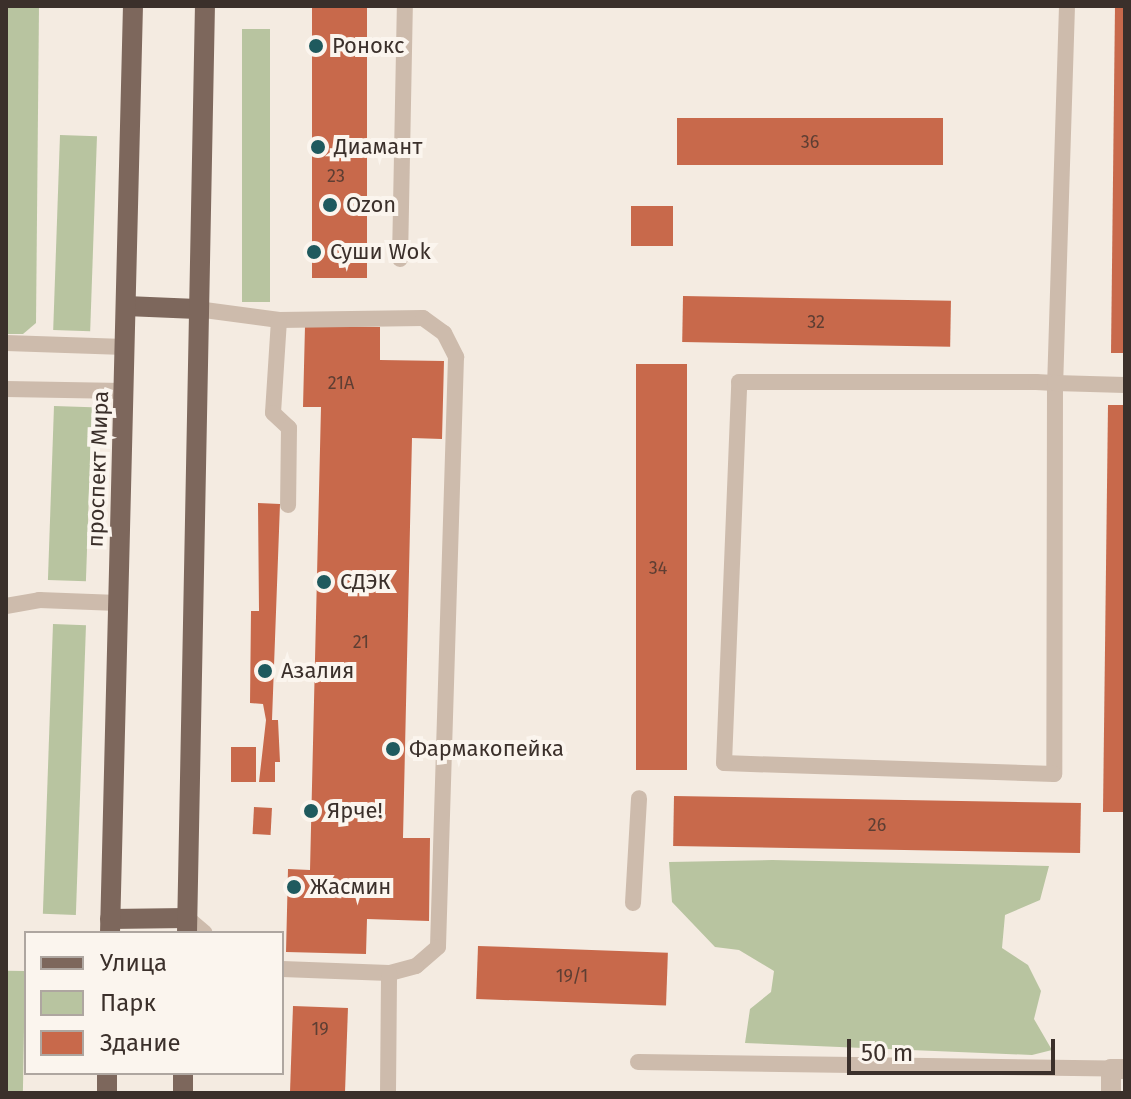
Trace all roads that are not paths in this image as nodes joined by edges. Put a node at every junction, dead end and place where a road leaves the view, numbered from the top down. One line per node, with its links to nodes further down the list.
1 (133, 6): 6 (main road, проспект Мира)
2 (205, 6): 7 (main road)
3 (405, 6): 5 (lane)
4 (1067, 6): 11 (lane)
5 (400, 259)
6 (126, 306): 7 (main road); 10 (main road, проспект Мира)
7 (197, 309): 8 (lane); 21 (main road)
8 (279, 320): 15 (lane); 23 (lane)
9 (6, 343): 10 (lane)
10 (125, 347): 14 (main road, проспект Мира)
11 (1055, 383): 11 (lane); 12 (lane)
12 (1125, 385)
13 (6, 389): 14 (lane)
14 (124, 391): 16 (main road, проспект Мира)
15 (288, 505)
16 (118, 603): 17 (lane); 20 (main road, проспект Мира)
17 (6, 606)
18 (639, 798): 19 (lane)
19 (633, 903)
20 (110, 926): 21 (main road)
21 (187, 926)
22 (284, 969): 23 (lane)
23 (389, 973): 26 (lane)
24 (638, 1062): 25 (lane)
25 (1118, 1069): 27 (street)
26 (388, 1093)
27 (1111, 1093)

